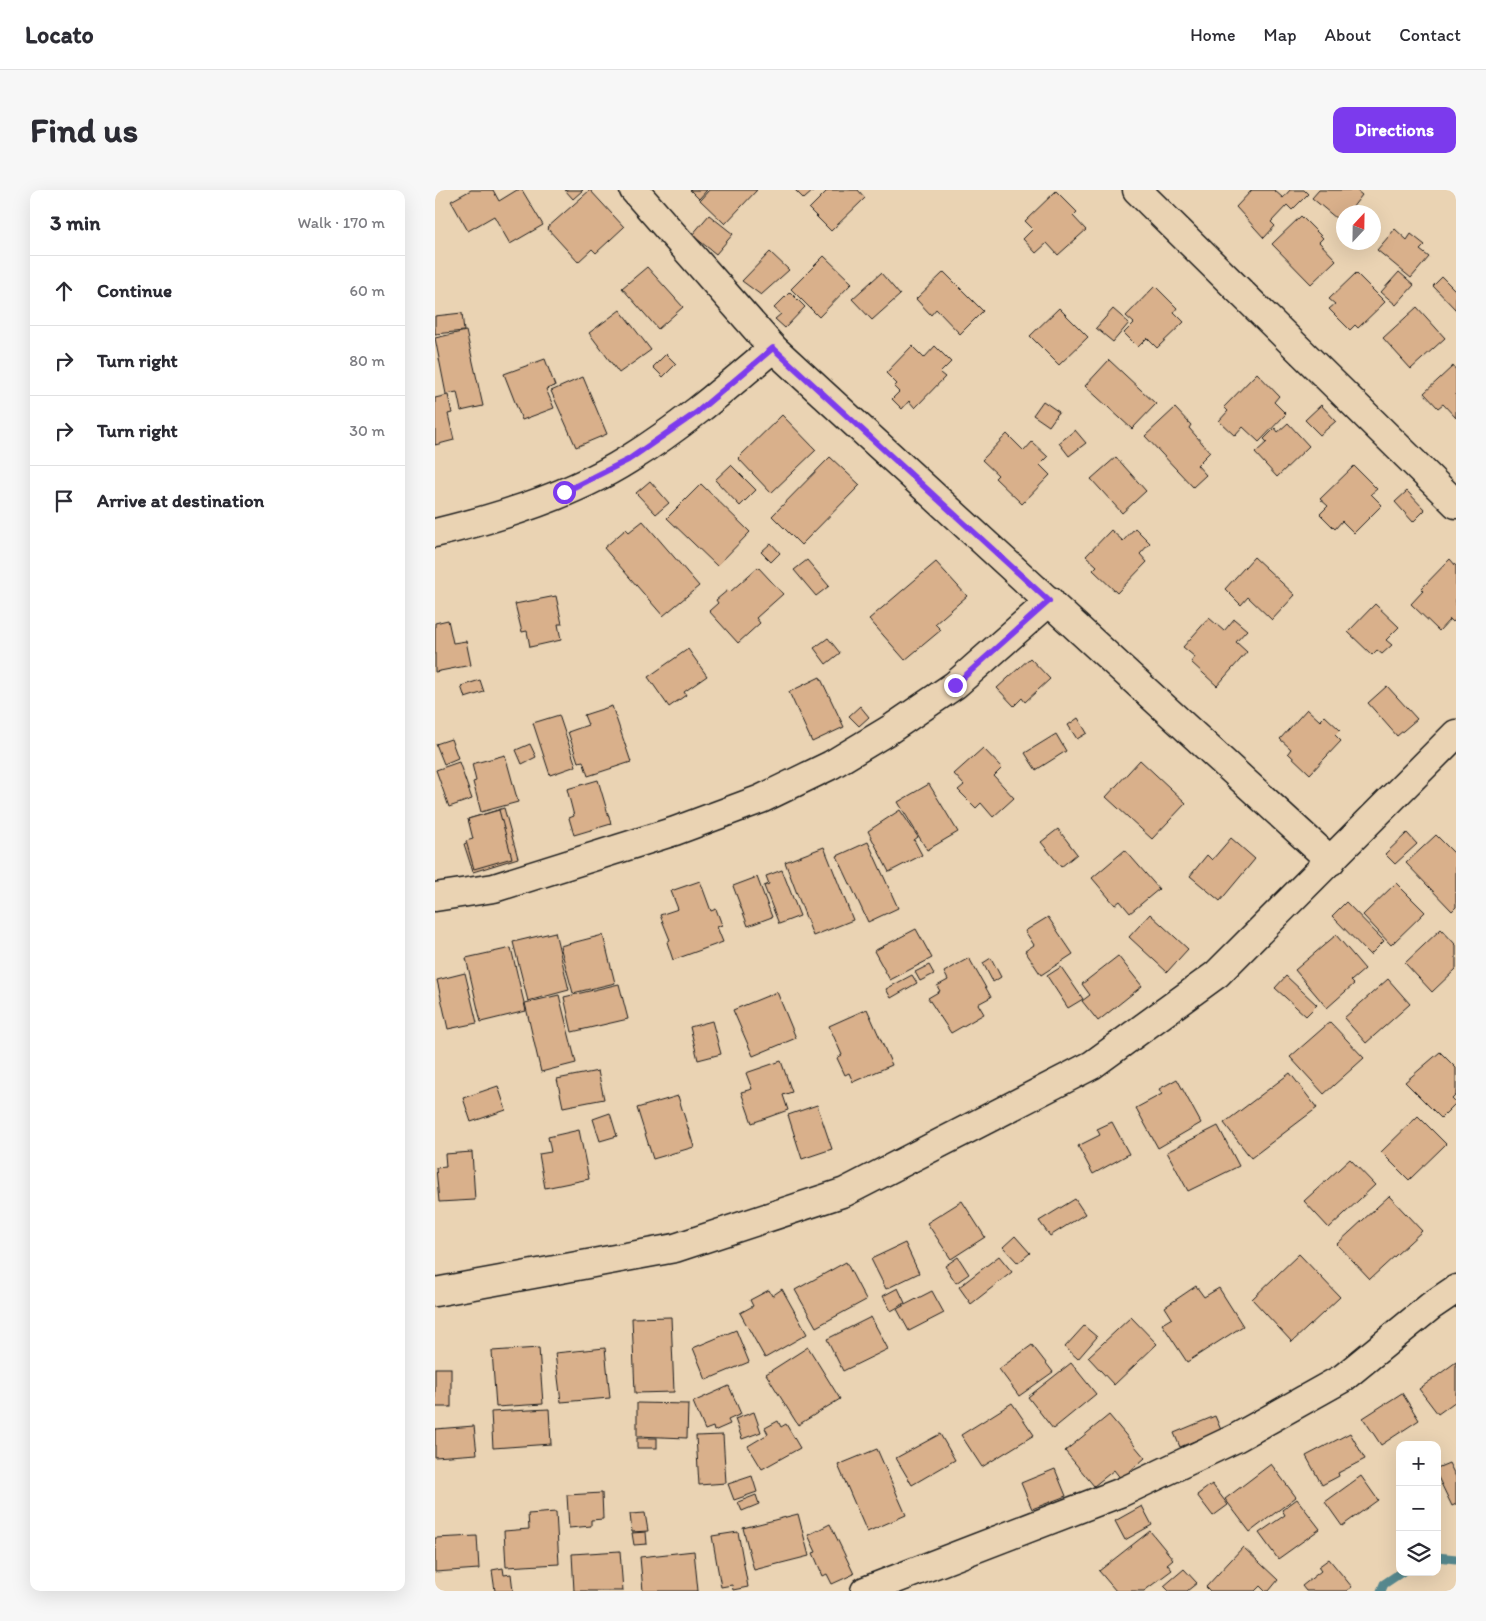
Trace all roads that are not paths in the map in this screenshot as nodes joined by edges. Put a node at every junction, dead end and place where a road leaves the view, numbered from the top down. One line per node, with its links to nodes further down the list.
1 (633, 190): 3 (street)
2 (1137, 190): 4 (street)
3 (773, 348): 5 (street); 6 (street)
4 (1456, 504)
5 (435, 533)
6 (1049, 601): 8 (street); 9 (street)
7 (1456, 734): 8 (street)
8 (1331, 862): 11 (street)
9 (435, 897)
10 (1456, 1289): 12 (street)
11 (435, 1292)
12 (865, 1591)

